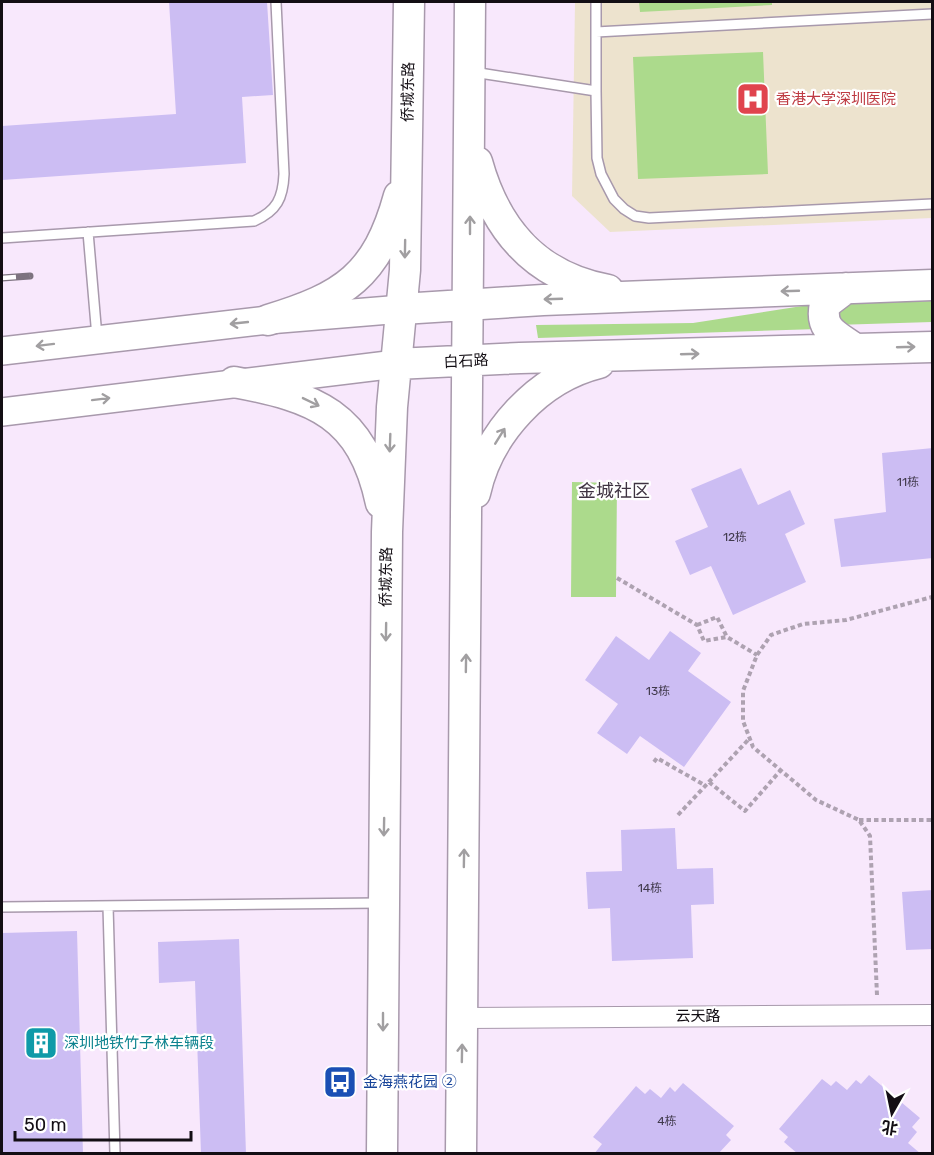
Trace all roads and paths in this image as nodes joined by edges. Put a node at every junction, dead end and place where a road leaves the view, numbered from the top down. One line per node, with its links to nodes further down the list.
1 (276, 2): 12 (lane)
2 (409, 2): 10 (main road, 侨城东路)
3 (596, 2): 6 (lane)
4 (472, 6): 7 (main road)
5 (933, 14): 6 (lane)
6 (596, 32): 8 (lane)
7 (470, 71): 8 (lane); 9 (main road)
8 (596, 91): 11 (lane)
9 (470, 133): 16 (main road); 17 (main road, one-way to 9)
10 (407, 167): 18 (main road, 侨城东路, one-way to 18); 19 (main road)
11 (933, 204)
12 (88, 232): 13 (lane); 20 (lane)
13 (2, 238)
14 (933, 285): 15 (main road)
15 (846, 288): 16 (main road, one-way to 16); 22 (main road)
16 (641, 296): 17 (main road, one-way to 17)
17 (470, 304): 18 (main road); 25 (main road)
18 (402, 309): 19 (main road); 26 (main road, 侨城东路)
19 (268, 320): 20 (main road, one-way to 20)
20 (97, 339): 23 (main road, one-way to 23)
21 (933, 347): 22 (main road, 白石路, one-way to 21)
22 (855, 349): 24 (main road, 白石路, one-way to 22)
23 (2, 351)
24 (632, 356): 25 (main road, 白石路); 29 (main road, one-way to 24)
25 (469, 360): 26 (main road, 白石路); 29 (main road)
26 (396, 364): 27 (main road, 白石路); 30 (main road, 侨城东路, one-way to 30)
27 (234, 382): 28 (main road, 白石路, one-way to 27); 30 (main road, one-way to 30)
28 (2, 412)
29 (467, 530): 48 (main road, one-way to 29)
30 (387, 532): 43 (main road, 侨城东路, one-way to 43)
31 (617, 578): 33 (path)
32 (933, 597): 35 (path)
33 (697, 625): 34 (path); 34 (path)
34 (727, 637): 35 (path)
35 (757, 655): 36 (path)
36 (749, 739): 38 (path); 39 (path)
37 (654, 762): 39 (path)
38 (780, 771): 39 (path); 41 (path)
39 (707, 784): 40 (path)
40 (678, 815)
41 (859, 820): 42 (path); 46 (path)
42 (933, 820)
43 (383, 903): 44 (lane); 50 (main road, 侨城东路, one-way to 50)
44 (108, 906): 45 (lane); 49 (lane)
45 (2, 907)
46 (878, 1015): 47 (street, 云天路); 48 (street, 云天路)
47 (933, 1015)
48 (463, 1018): 51 (main road, one-way to 48)
49 (115, 1154)
50 (382, 1154)
51 (461, 1154)

